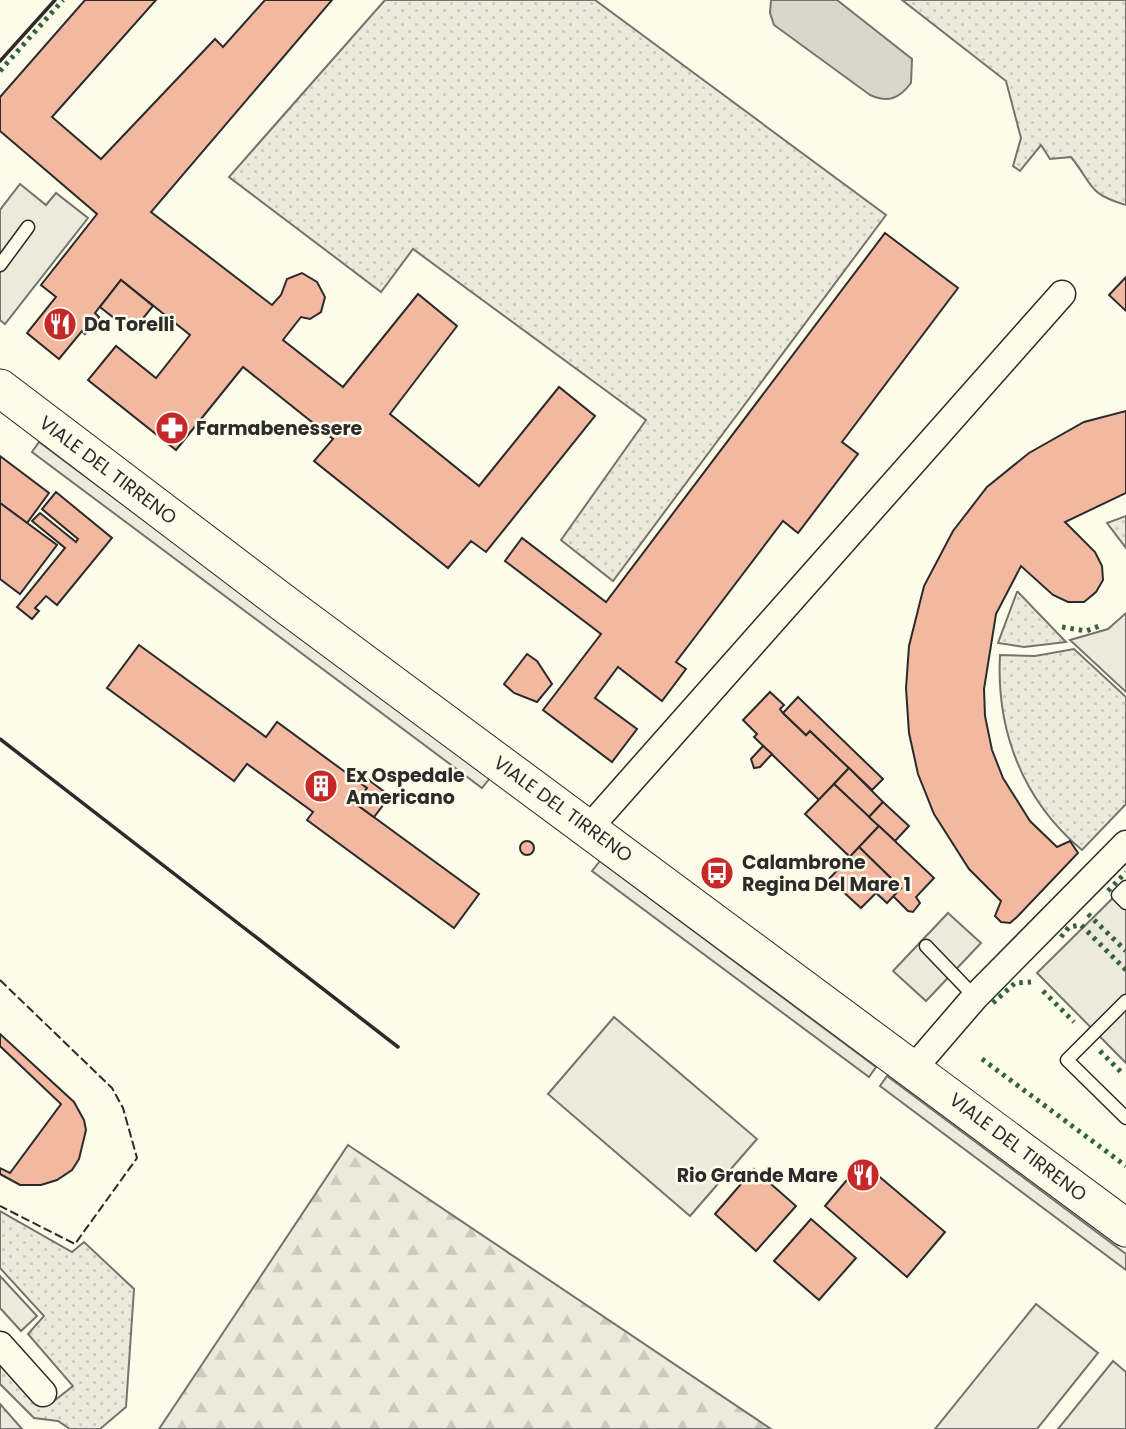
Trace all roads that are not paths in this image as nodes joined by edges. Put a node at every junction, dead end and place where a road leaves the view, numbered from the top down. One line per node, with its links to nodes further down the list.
1 (28, 228): 2 (lane)
2 (0, 265)
3 (1062, 294): 5 (street)
4 (0, 388): 5 (main road, VIALE DEL TIRRENO)
5 (590, 828): 12 (main road, VIALE DEL TIRRENO)
6 (1126, 844): 10 (street)
7 (1126, 887): 8 (lane)
8 (1126, 903)
9 (926, 946): 10 (lane)
10 (975, 997): 12 (street)
11 (1126, 1001): 13 (lane)
12 (913, 1069): 14 (main road, VIALE DEL TIRRENO)
13 (1126, 1118)
14 (1126, 1228)
15 (0, 1345): 16 (street)
16 (43, 1393)

